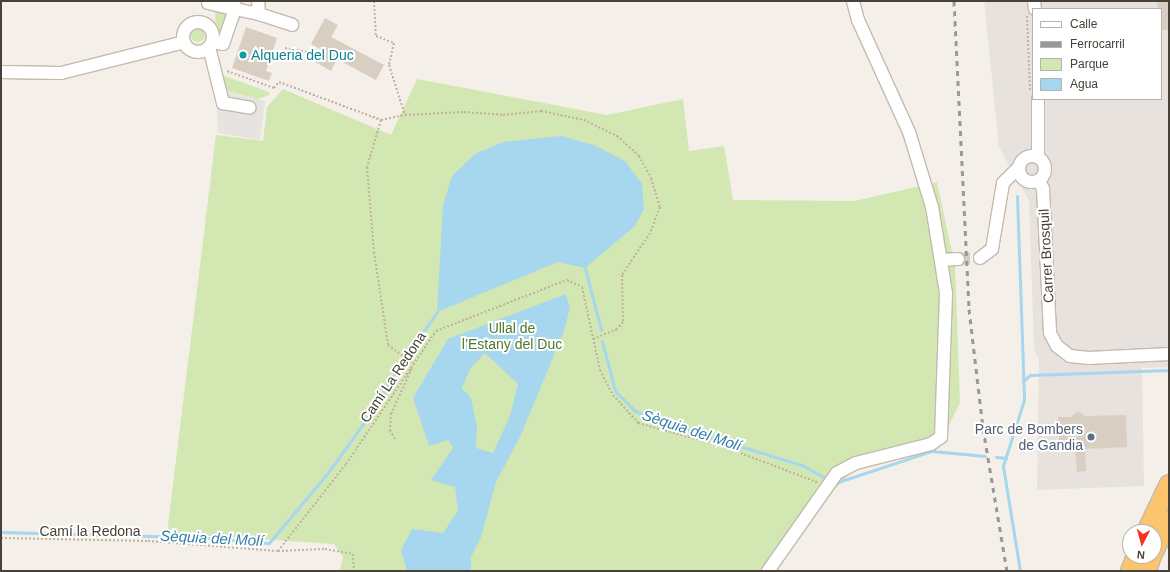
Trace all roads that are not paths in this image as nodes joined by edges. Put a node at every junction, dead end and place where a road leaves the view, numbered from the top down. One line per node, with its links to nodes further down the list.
1 (258, 1): 5 (street)
2 (853, 1): 18 (street)
3 (208, 2): 4 (street); 6 (street)
4 (234, 5): 5 (street); 9 (street)
5 (259, 14): 7 (street)
6 (206, 24): 8 (street); 9 (street)
7 (292, 25)
8 (184, 42): 9 (street); 10 (street)
9 (210, 45): 12 (street)
10 (1, 72)
11 (1035, 100): 13 (street)
12 (250, 108)
13 (1038, 157): 14 (street); 15 (street)
14 (1018, 168): 15 (street); 16 (street)
15 (1039, 180): 19 (street, Carrer Brosquil)
16 (980, 258)
17 (958, 259): 18 (street)
18 (941, 260): 24 (street)
19 (1169, 354)
20 (1169, 484): 22 (highway)
21 (1169, 520): 23 (highway)
22 (1150, 524)
23 (1162, 535)
24 (768, 571)

